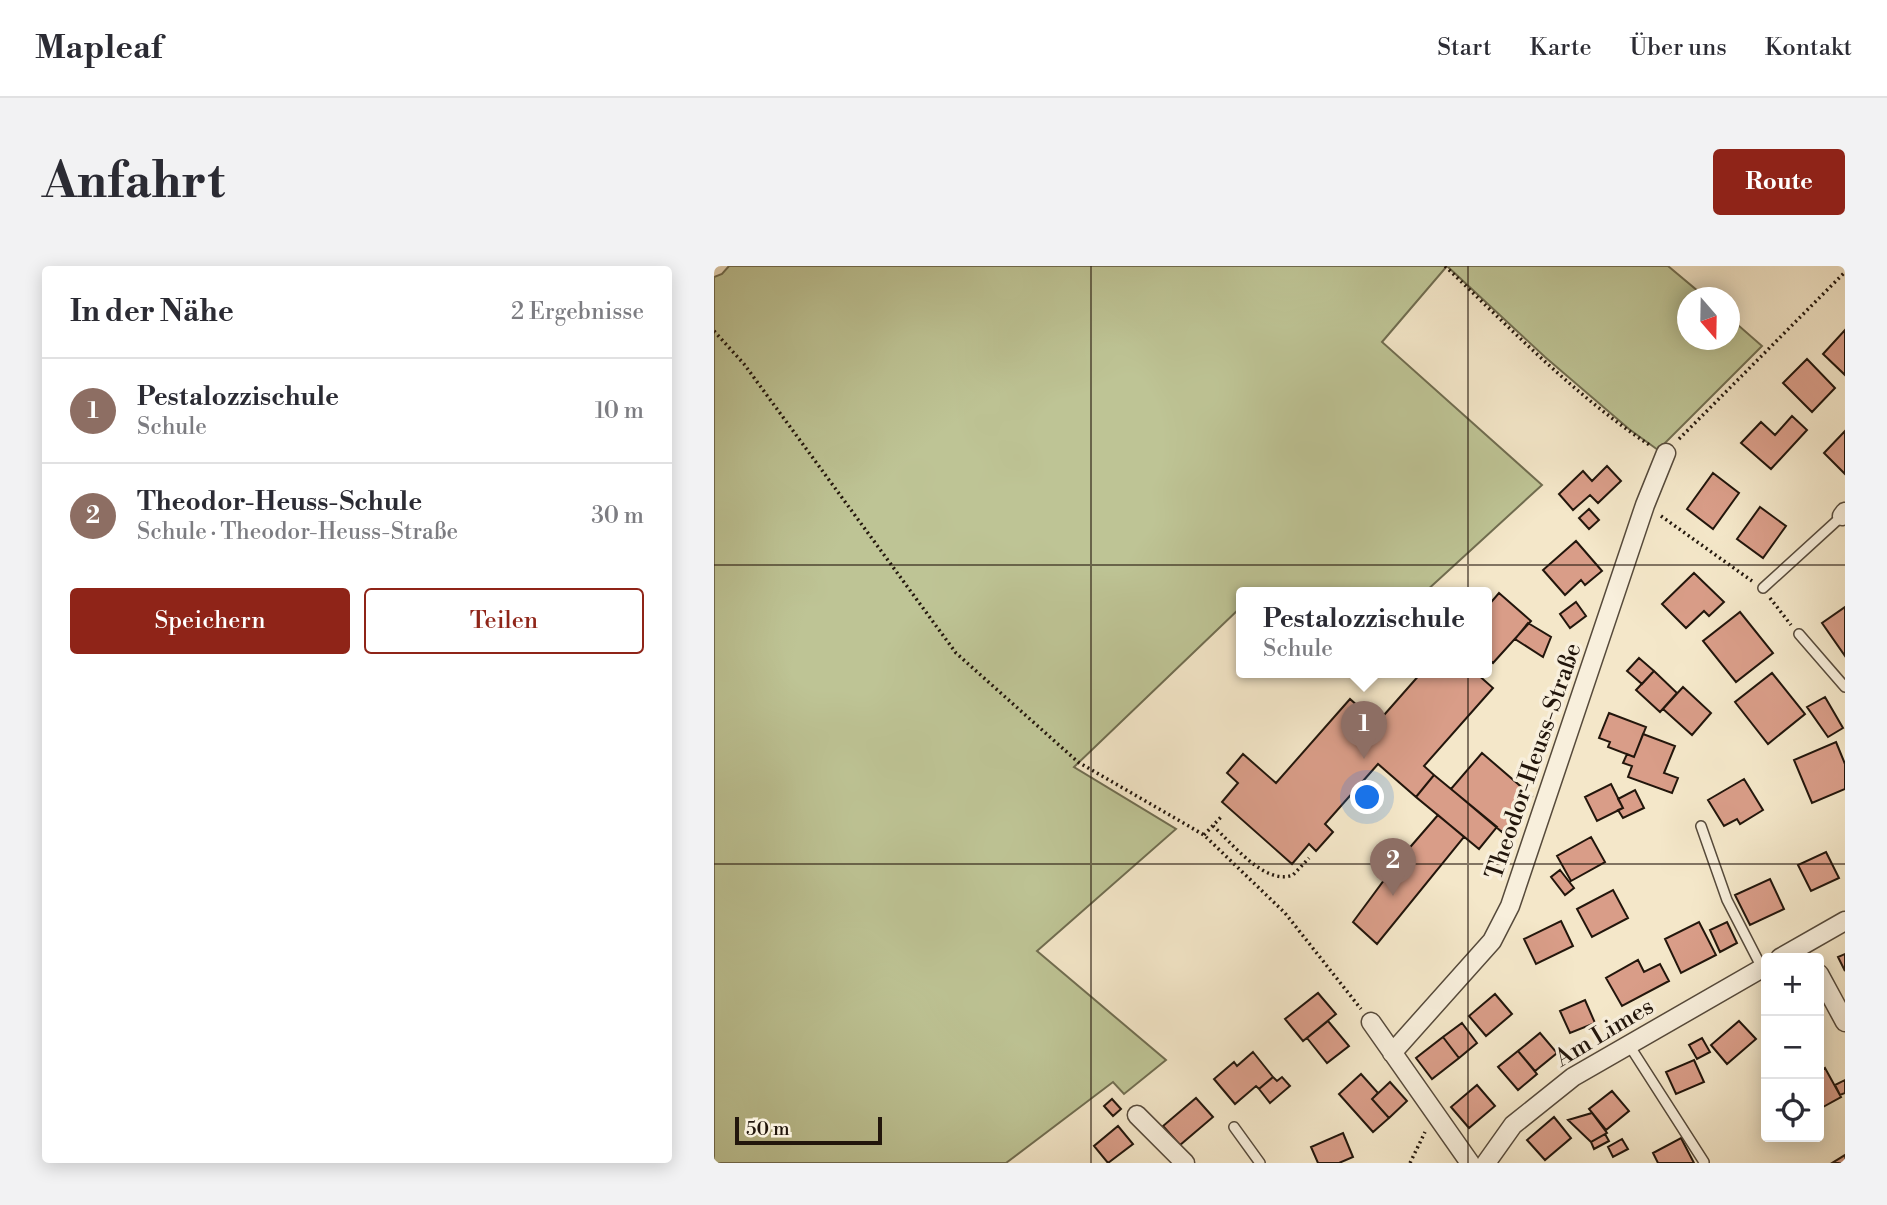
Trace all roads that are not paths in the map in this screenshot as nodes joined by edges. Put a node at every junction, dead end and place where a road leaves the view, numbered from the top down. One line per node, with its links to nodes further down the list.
1 (1662, 452): 15 (street, Theodor-Heuss-Straße)
2 (1843, 514): 3 (lane)
3 (1763, 588)
4 (1799, 634): 5 (lane)
5 (1845, 687)
6 (1701, 826): 9 (lane)
7 (1845, 921): 8 (street)
8 (1807, 952)
9 (1761, 962)
10 (1761, 969): 14 (street, Am Limes)
11 (1824, 983): 13 (street)
12 (1371, 1022): 15 (street)
13 (1845, 1022)
14 (1628, 1044): 18 (lane); 22 (street, Am Limes)
15 (1392, 1052): 21 (street)
16 (1137, 1115): 19 (street)
17 (1234, 1127): 20 (lane)
18 (1704, 1162)
19 (1185, 1163)
20 (1260, 1163)
21 (1470, 1163)
22 (1486, 1163)

